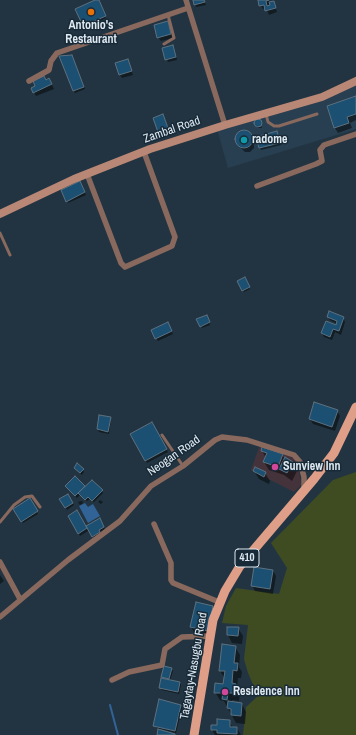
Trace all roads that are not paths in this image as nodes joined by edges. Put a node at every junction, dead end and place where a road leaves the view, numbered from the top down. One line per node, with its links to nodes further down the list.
1 (186, 0): 2 (street)
2 (188, 8): 3 (street); 9 (street)
3 (168, 15): 4 (lane); 5 (street)
4 (164, 44)
5 (29, 81)
6 (356, 81): 7 (street, Zambal Road)
7 (266, 112): 8 (lane); 9 (street, Zambal Road)
8 (317, 114)
9 (225, 125): 11 (street, Zambal Road)
10 (356, 134): 13 (street)
11 (144, 152): 12 (street, Zambal Road); 12 (street)
12 (87, 174): 14 (street, Zambal Road)
13 (257, 186)
14 (0, 214)
15 (0, 233): 16 (lane)
16 (10, 255)
17 (356, 407): 20 (main road, Tagaytay-Nasugbu Road / 410)
18 (162, 435): 19 (lane)
19 (183, 466): 20 (street, Neogan Road); 25 (street, Neogan Road)
20 (304, 491): 26 (main road, Tagaytay-Nasugbu Road / 410)
21 (40, 506): 22 (lane)
22 (0, 522)
23 (154, 524): 26 (street)
24 (0, 562): 25 (street)
25 (20, 600): 27 (street, Neogan Road)
26 (219, 602): 28 (main road, Tagaytay-Nasugbu Road / 410)
27 (0, 617)
28 (210, 636): 29 (street); 30 (main road, Tagaytay-Nasugbu Road / 410)
29 (112, 680)
30 (194, 735)

